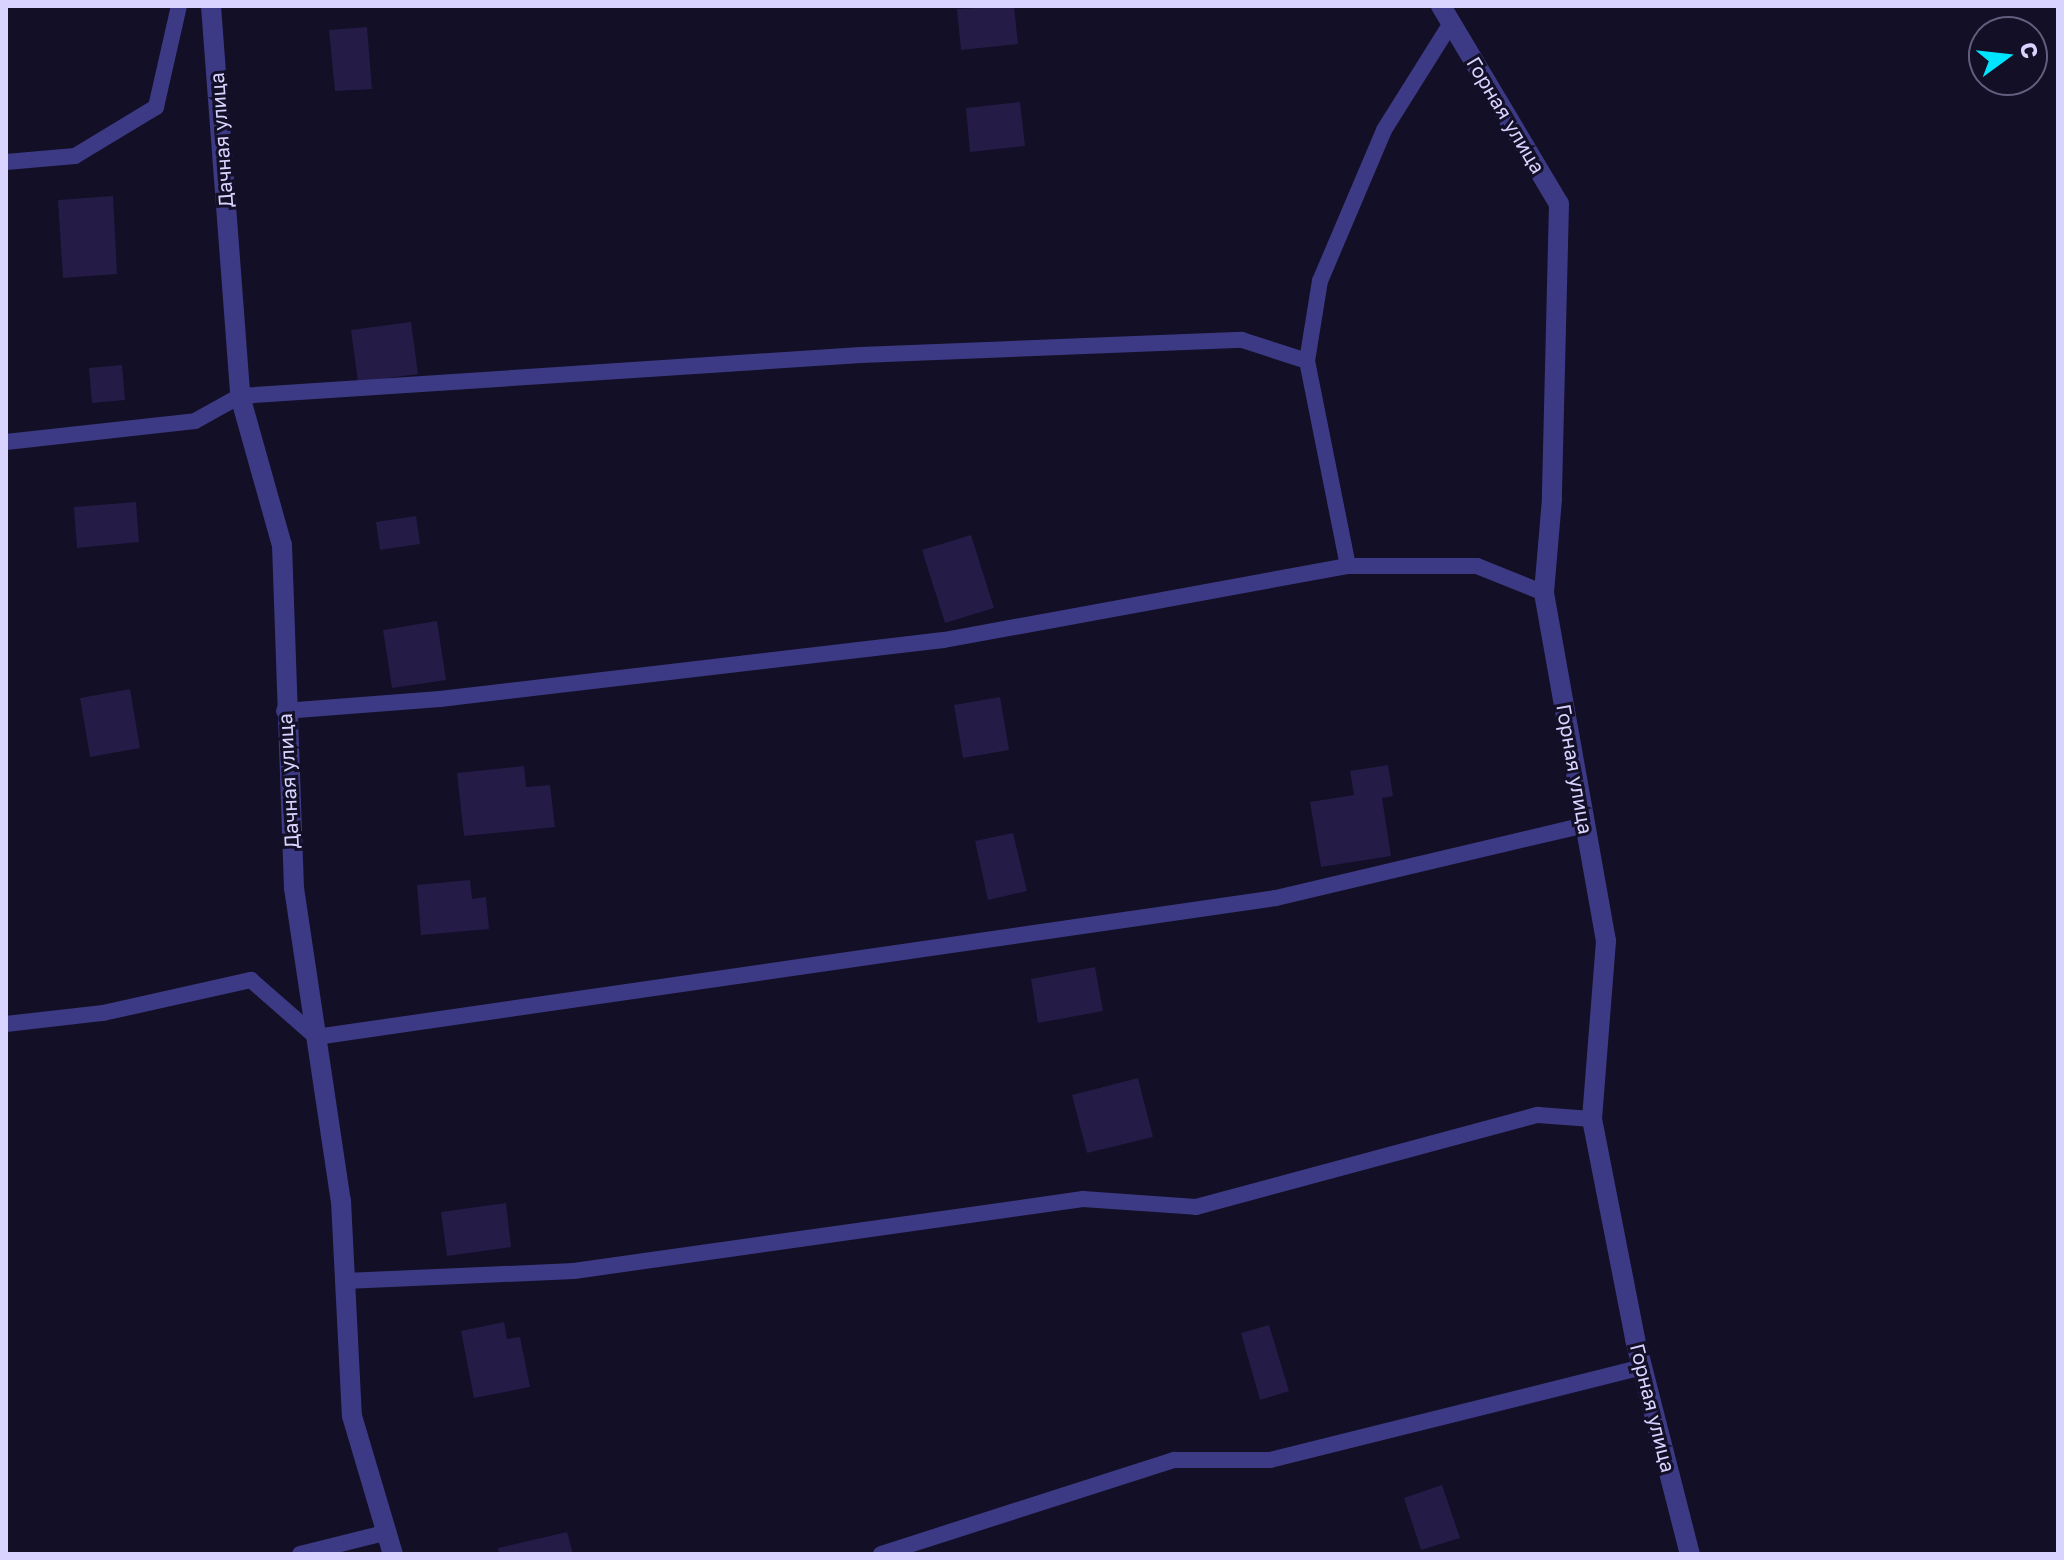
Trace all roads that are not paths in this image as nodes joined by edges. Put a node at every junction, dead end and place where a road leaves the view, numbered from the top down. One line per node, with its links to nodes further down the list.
1 (179, 6): 4 (lane)
2 (211, 6): 6 (street, Дачная улица)
3 (1446, 14): 5 (lane); 9 (street, Горная улица)
4 (6, 162)
5 (1307, 361): 6 (lane); 8 (lane)
6 (240, 396): 7 (lane); 10 (street, Дачная улица)
7 (6, 442)
8 (1348, 566): 9 (lane); 10 (lane)
9 (1544, 593): 11 (street, Горная улица)
10 (284, 711): 13 (street, Дачная улица)
11 (1585, 825): 13 (lane); 14 (street, Горная улица)
12 (6, 1024): 13 (lane)
13 (316, 1037): 15 (street, Дачная улица)
14 (1592, 1119): 15 (lane); 16 (street, Горная улица)
15 (345, 1281): 17 (street, Дачная улица)
16 (1642, 1367): 20 (lane); 21 (street, Горная улица)
17 (388, 1532): 18 (lane); 19 (street, Дачная улица)
18 (300, 1554)
19 (393, 1554)
20 (881, 1554)
21 (1690, 1554)

